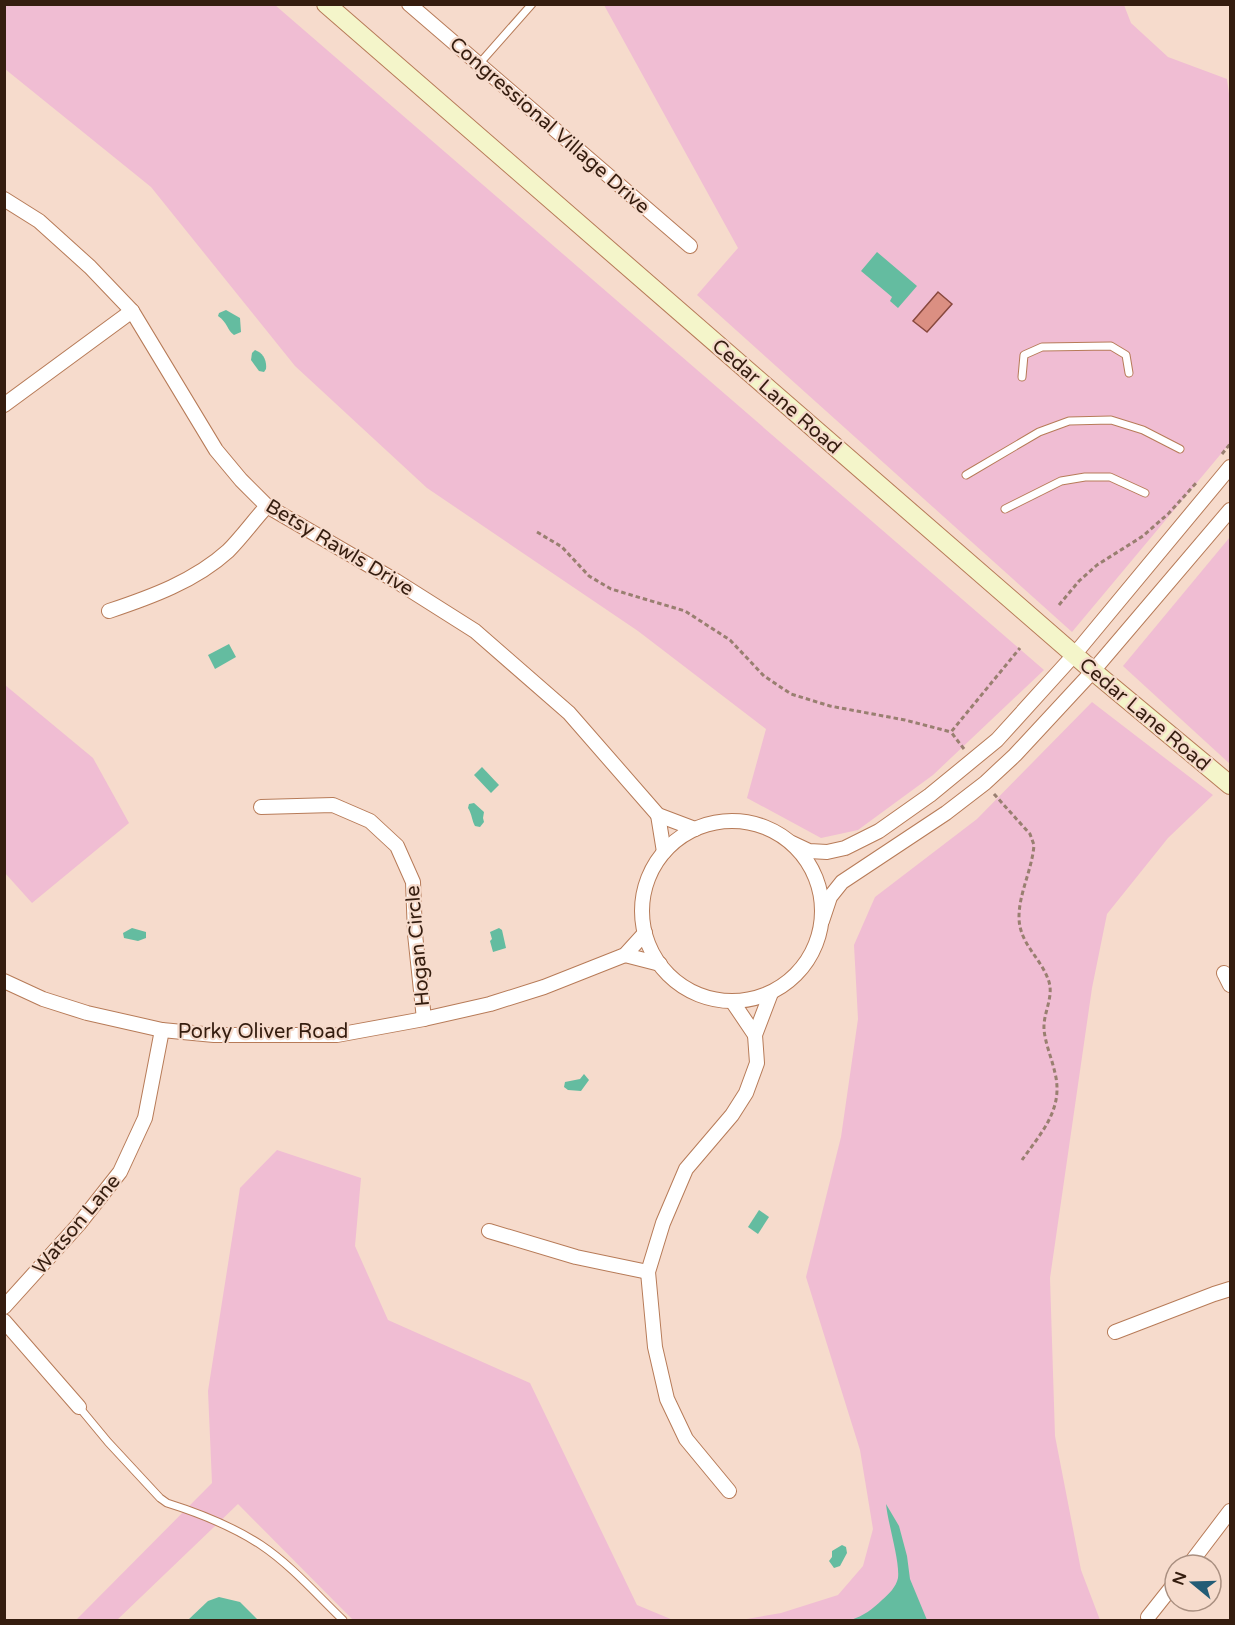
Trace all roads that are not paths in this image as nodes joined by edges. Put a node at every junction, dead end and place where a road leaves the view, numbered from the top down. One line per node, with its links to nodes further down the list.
1 (326, 4): 19 (street, Cedar Lane Road)
2 (409, 4): 4 (street, Congressional Village Drive)
3 (532, 4): 4 (lane)
4 (479, 64): 6 (street, Congressional Village Drive)
5 (4, 199): 7 (street, Betsy Rawls Drive)
6 (690, 246)
7 (132, 311): 10 (street); 15 (street, Betsy Rawls Drive)
8 (1129, 373): 9 (lane)
9 (1022, 377)
10 (4, 405)
11 (1180, 449): 13 (lane)
12 (1230, 467): 19 (street)
13 (966, 475)
14 (1145, 493): 16 (lane)
15 (267, 506): 18 (street); 23 (street, Betsy Rawls Drive)
16 (1005, 509)
17 (1230, 510): 20 (street)
18 (109, 611)
19 (1074, 655): 20 (street, Cedar Lane Road); 25 (street)
20 (1093, 671): 21 (street, Cedar Lane Road); 27 (street)
21 (1230, 785)
22 (261, 807): 34 (street, Hogan Circle)
23 (658, 815): 24 (street, Betsy Rawls Drive); 26 (street)
24 (695, 829): 25 (street); 26 (street)
25 (792, 843): 27 (street)
26 (664, 852): 28 (street)
27 (822, 921): 32 (street)
28 (645, 933): 29 (street, Porky Oliver Road); 30 (street)
29 (626, 955): 30 (street); 34 (street, Porky Oliver Road)
30 (660, 964): 33 (street)
31 (4, 981): 35 (street, Porky Oliver Road)
32 (771, 993): 33 (street); 36 (street)
33 (732, 1001): 36 (street)
34 (424, 1019): 35 (street, Porky Oliver Road)
35 (162, 1030): 40 (street, Watson Lane)
36 (755, 1035): 38 (street)
37 (489, 1231): 38 (street)
38 (648, 1272): 44 (street)
39 (1230, 1289): 42 (street)
40 (4, 1307)
41 (4, 1321): 43 (street)
42 (1115, 1332)
43 (79, 1407): 49 (lane)
44 (729, 1491)
45 (1230, 1511): 46 (street)
46 (1198, 1553)
47 (1163, 1598): 48 (street)
48 (1148, 1617)
49 (343, 1620)

